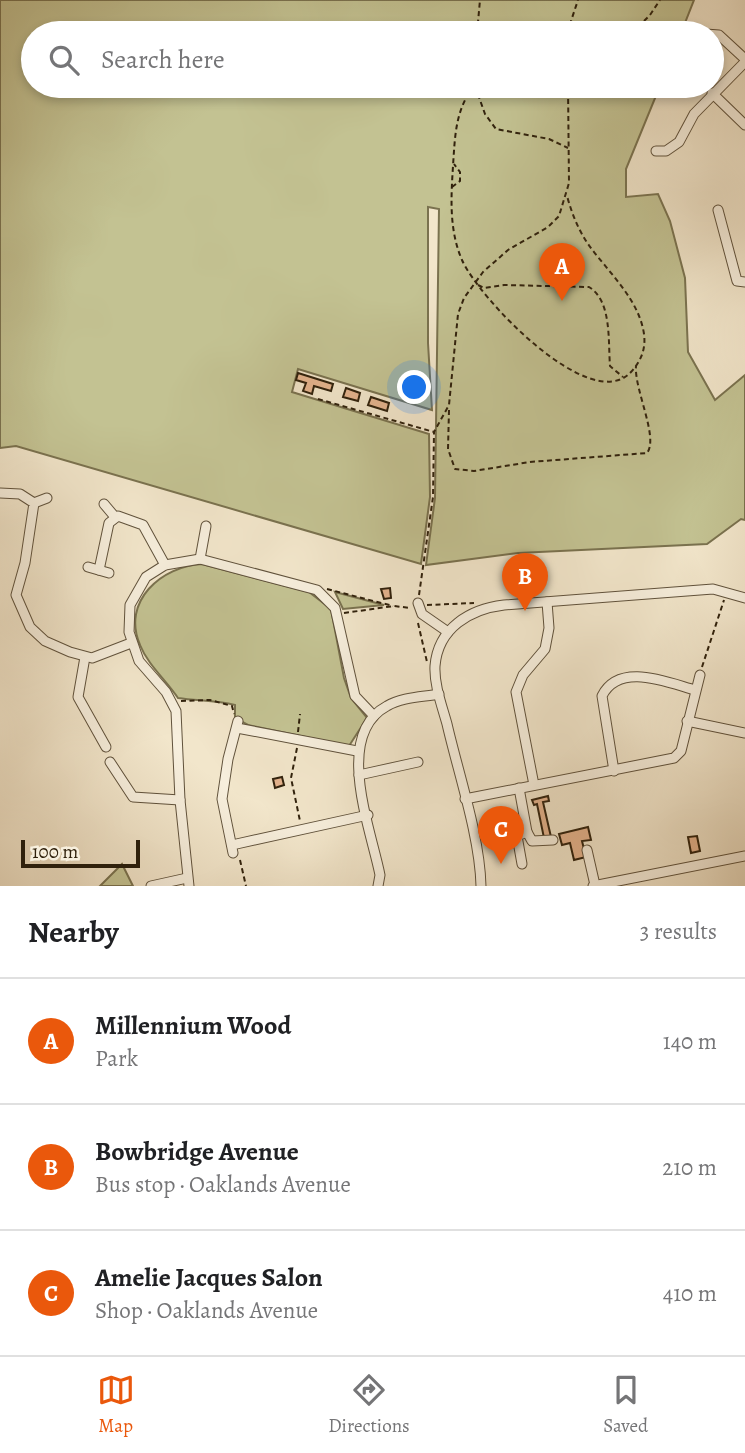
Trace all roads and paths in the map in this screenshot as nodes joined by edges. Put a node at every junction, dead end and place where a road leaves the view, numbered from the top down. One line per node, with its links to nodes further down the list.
1 (480, 0): 4 (path)
2 (578, 0): 5 (path)
3 (660, 0): 6 (path)
4 (478, 21)
5 (571, 21)
6 (644, 21)
7 (724, 40): 8 (street)
8 (745, 60): 9 (street)
9 (724, 81)
10 (467, 98): 18 (path)
11 (479, 98): 16 (path)
12 (568, 98): 16 (path)
13 (708, 98): 17 (street)
14 (717, 98): 15 (street)
15 (745, 125)
16 (568, 148): 22 (path)
17 (656, 151)
18 (453, 163): 19 (path); 20 (path)
19 (459, 182): 20 (path); 21 (path)
20 (452, 187): 24 (path)
21 (463, 187)
22 (567, 196): 24 (path); 26 (path)
23 (718, 210): 25 (street)
24 (474, 282): 27 (path); 27 (path); 29 (path)
25 (745, 282)
26 (636, 366): 27 (path); 29 (path)
27 (624, 378)
28 (318, 399): 30 (path)
29 (449, 405): 30 (path)
30 (434, 432): 44 (path)
31 (0, 493): 33 (street)
32 (47, 498): 33 (street)
33 (34, 503): 51 (street)
34 (104, 504): 35 (street)
35 (115, 517): 38 (street); 39 (street)
36 (206, 526): 37 (street)
37 (200, 559): 38 (street); 40 (street)
38 (165, 565): 50 (street)
39 (88, 567)
40 (317, 590): 45 (path); 47 (street)
41 (726, 590): 42 (street); 43 (street); 53 (path)
42 (745, 598)
43 (547, 602): 46 (street); 69 (street)
44 (418, 605): 45 (path); 46 (path); 49 (street)
45 (394, 606): 47 (path)
46 (488, 607): 49 (street)
47 (337, 615): 58 (street)
48 (418, 620): 52 (path)
49 (448, 632): 55 (street)
50 (131, 643): 51 (street); 56 (street)
51 (85, 657): 63 (street)
52 (429, 668)
53 (700, 675): 54 (street)
54 (695, 690): 59 (street); 67 (street)
55 (439, 694): 58 (street); 71 (street)
56 (172, 703): 60 (path); 72 (street)
57 (300, 714): 62 (path)
58 (374, 716): 64 (street)
59 (687, 721): 61 (street); 67 (street)
60 (238, 725): 62 (street); 77 (street)
61 (745, 733)
62 (298, 740): 64 (street); 74 (path)
63 (106, 747)
64 (357, 751): 68 (street)
65 (110, 762): 72 (street)
66 (418, 762): 68 (street)
67 (614, 771): 69 (street)
68 (359, 775): 73 (street)
69 (534, 785): 70 (street)
70 (519, 788): 71 (street); 75 (street)
71 (465, 799): 85 (street)
72 (180, 800): 81 (street)
73 (368, 815): 74 (street); 84 (street)
74 (302, 829): 77 (street)
75 (527, 832): 76 (street); 80 (street)
76 (553, 840)
77 (233, 849): 83 (path)
78 (587, 850): 86 (street)
79 (745, 856): 86 (street)
80 (522, 864)
81 (188, 882): 82 (street)
82 (151, 886)
83 (246, 886)
84 (378, 886)
85 (481, 886)
86 (594, 886)

